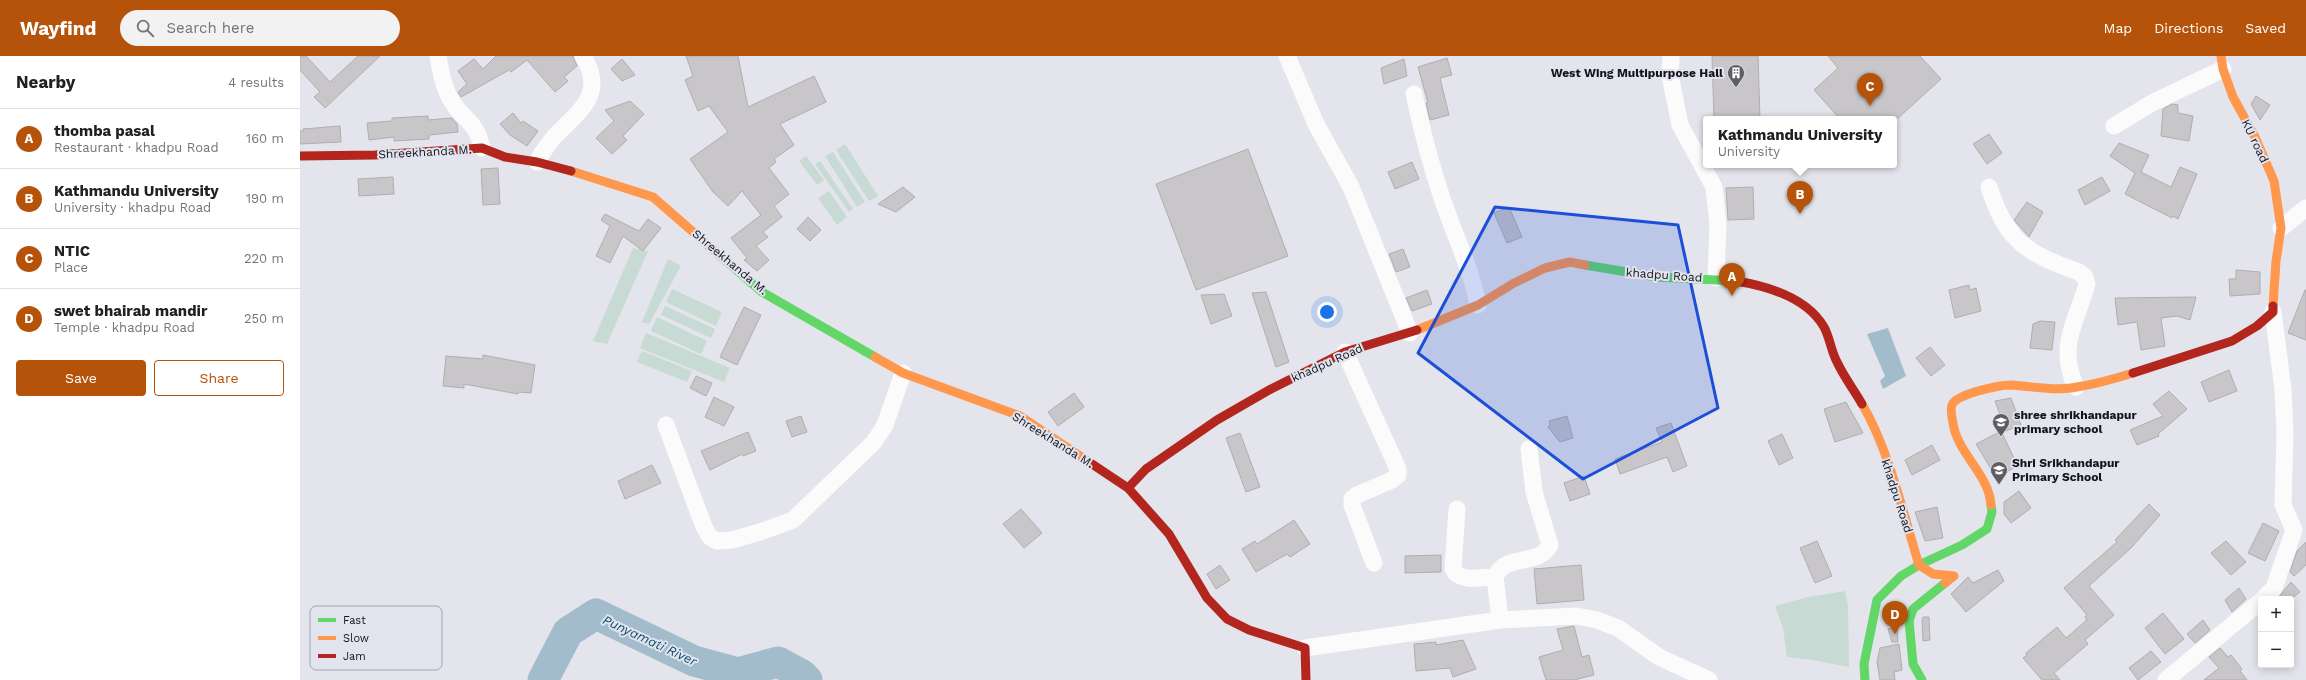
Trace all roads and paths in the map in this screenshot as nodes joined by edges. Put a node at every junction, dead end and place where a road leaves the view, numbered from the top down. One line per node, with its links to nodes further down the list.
1 (438, 56): 8 (street)
2 (583, 56): 10 (street)
3 (1287, 56): 19 (street)
4 (1670, 56): 11 (street)
5 (2222, 63): 7 (street); 15 (street, KU road)
6 (1414, 94): 17 (street)
7 (2114, 126)
8 (482, 148): 9 (street, Shreekhanda M.); 10 (street, Shreekhanda M.)
9 (300, 156)
10 (537, 162): 21 (street, Shreekhanda M.)
11 (1703, 167)
12 (1704, 168): 16 (street)
13 (1989, 187): 22 (street)
14 (2306, 208): 15 (street)
15 (2281, 228): 18 (street, KU road)
16 (1716, 278): 17 (street, khadpu Road); 29 (street, khadpu Road)
17 (1478, 305): 19 (street, khadpu Road)
18 (2273, 312): 22 (street); 27 (street)
19 (1410, 333): 20 (street, khadpu Road)
20 (1345, 352): 25 (street, khadpu Road); 28 (street)
21 (903, 373): 23 (street); 25 (street, Shreekhanda M.)
22 (2076, 387): 29 (street)
23 (666, 425)
24 (1529, 449): 30 (street)
25 (1128, 488): 34 (street, Shreekhanda M.)
26 (1456, 509): 30 (street)
27 (2300, 534): 31 (street)
28 (1374, 563)
29 (1919, 564): 37 (street); 38 (street)
30 (1495, 577): 33 (street)
31 (2266, 596)
32 (2258, 603): 39 (street)
33 (1500, 620): 34 (street); 36 (street)
34 (1305, 648): 35 (street)
35 (1306, 680)
36 (1708, 680)
37 (1865, 680)
38 (1922, 680)
39 (2166, 680)

